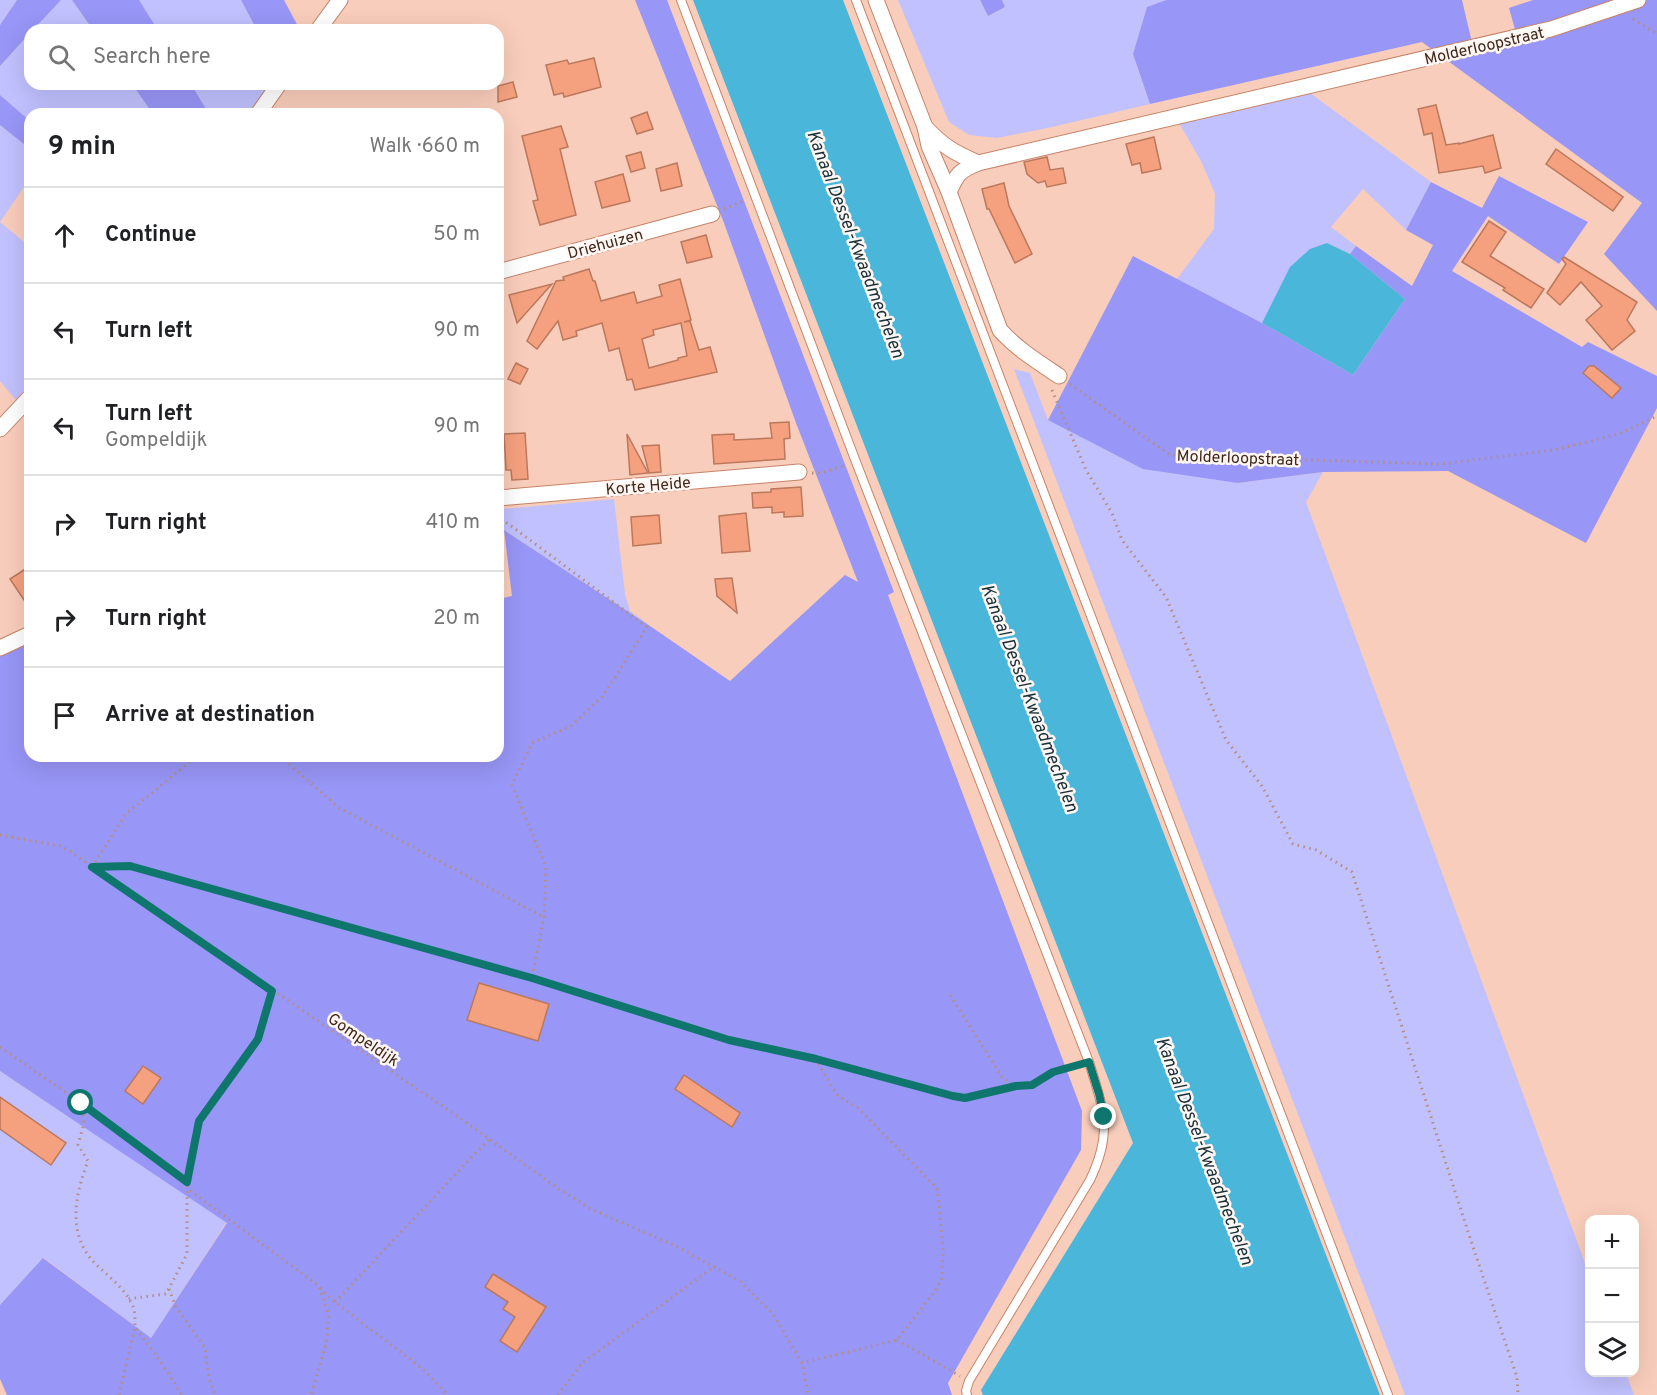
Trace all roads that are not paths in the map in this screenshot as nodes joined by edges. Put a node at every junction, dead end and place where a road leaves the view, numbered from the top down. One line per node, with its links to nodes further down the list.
1 (340, 0): 6 (street)
2 (681, 0): 21 (lane)
3 (855, 0): 22 (lane)
4 (876, 0): 9 (street)
5 (1638, 0): 10 (street, Molderloopstraat)
6 (322, 24)
7 (275, 90): 8 (street)
8 (262, 108)
9 (925, 127): 10 (street); 11 (street)
10 (978, 163): 11 (street, Molderloopstraat)
11 (949, 192): 14 (street)
12 (712, 214): 13 (street, Driehuizen)
13 (504, 270)
14 (1059, 376)
15 (24, 403): 16 (street)
16 (3, 424)
17 (799, 472): 18 (street, Korte Heide)
18 (504, 497)
19 (24, 637): 20 (street)
20 (0, 648)
21 (967, 1395)
22 (1388, 1395)

